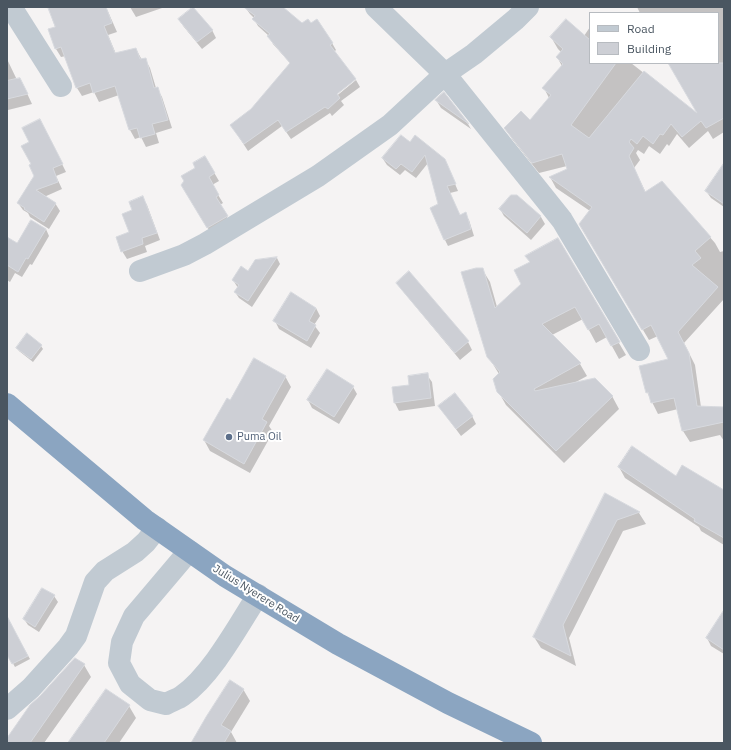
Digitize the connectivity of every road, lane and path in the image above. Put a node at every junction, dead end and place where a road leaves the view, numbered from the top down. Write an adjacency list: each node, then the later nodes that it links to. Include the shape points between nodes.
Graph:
1 (11, 7): 5 (street)
2 (376, 7): 4 (street)
3 (528, 7): 4 (street, via 474,54)
4 (445, 74): 6 (street, via 390,124 318,176 205,244 184,255); 7 (street, via 562,220)
5 (61, 86)
6 (140, 271)
7 (639, 350)
8 (7, 404): 9 (highway, Julius Nyerere Road)
9 (157, 528): 10 (highway, Julius Nyerere Road); 12 (street, via 141,547 105,571 95,582 76,636 35,683)
10 (189, 551): 11 (highway, Julius Nyerere Road); 11 (street, via 134,616 122,642 119,663 130,684 150,700 166,704 182,696 202,678)
11 (258, 596): 13 (highway, Julius Nyerere Road, via 338,644 448,703)
12 (7, 709)
13 (531, 743)

